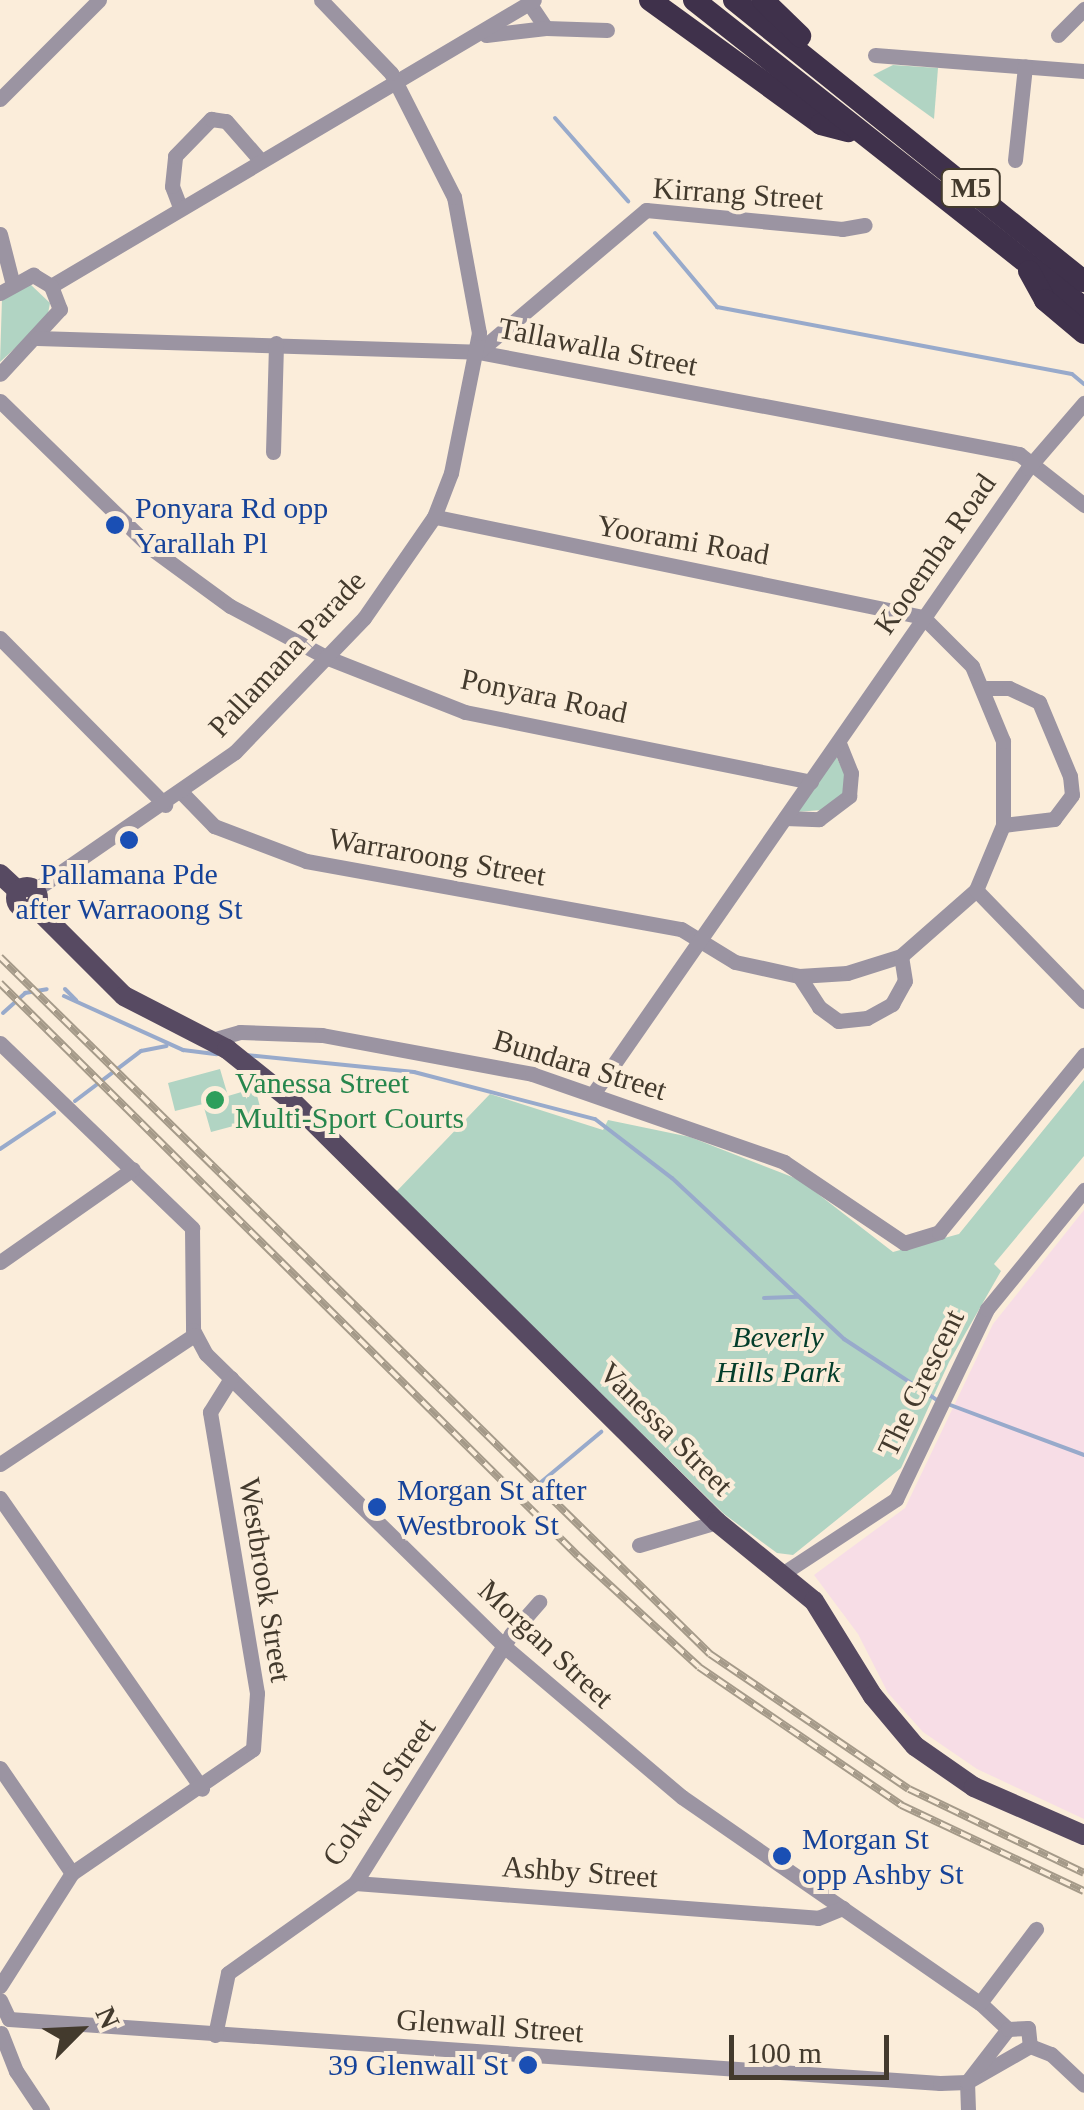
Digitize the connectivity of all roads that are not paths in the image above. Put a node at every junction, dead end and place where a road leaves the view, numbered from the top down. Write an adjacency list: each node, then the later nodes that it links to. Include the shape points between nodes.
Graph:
1 (99, 0): 18 (street)
2 (321, 0): 16 (street, Pallamana Parade)
3 (650, 0): 19 (highway, via 822,124)
4 (694, 0): 19 (highway, M5)
5 (734, 0): 17 (highway, M5)
6 (763, 0): 17 (highway)
7 (532, 2): 9 (street); 12 (street)
8 (1084, 9): 11 (street)
9 (546, 28): 10 (street); 12 (street)
10 (607, 30)
11 (1058, 35)
12 (467, 39): 16 (street)
13 (875, 55): 14 (street)
14 (1026, 67): 15 (street); 21 (street)
15 (1084, 71)
16 (396, 81): 20 (street); 36 (street, Pallamana Parade, via 454,197)
17 (859, 95): 26 (highway, M5)
18 (0, 99)
19 (861, 135): 25 (highway, M5)
20 (260, 160): 22 (street); 22 (street, via 226,121 211,118 175,156 172,186)
21 (1015, 160)
22 (180, 207): 27 (street)
23 (865, 225): 36 (street, Kirrang Street, via 842,229 646,210)
24 (0, 234): 28 (street)
25 (1029, 270): 29 (highway, M5); 31 (highway); 32 (highway, via 1045,300)
26 (1084, 281)
27 (52, 286): 28 (street, via 33,274); 30 (street, via 60,309)
28 (6, 287)
29 (1084, 308)
30 (56, 319): 33 (street); 34 (street)
31 (1084, 322)
32 (1084, 333)
33 (78, 335): 34 (street, Tallawalla Street); 35 (street, Tallawalla Street)
34 (37, 338): 37 (street)
35 (276, 343): 36 (street, Tallawalla Street); 40 (street)
36 (478, 352): 41 (street, Tallawalla Street); 43 (street, Pallamana Parade, via 463,434)
37 (0, 374)
38 (0, 401): 46 (street, Ponyara Road, via 152,549 230,606)
39 (1084, 403): 41 (street, Kooemba Road)
40 (273, 452)
41 (1034, 462): 42 (street, Tallawalla Street); 44 (street, Kooemba Road)
42 (1084, 505)
43 (434, 517): 44 (street, Yoorami Road); 46 (street, Pallamana Parade, via 396,576)
44 (923, 617): 47 (street, via 956,645); 48 (street, Kooemba Road)
45 (0, 638): 51 (street)
46 (328, 658): 49 (street, Ponyara Road, via 465,712); 50 (street, Pallamana Parade)
47 (986, 688): 53 (street, via 1002,741); 53 (street, via 1010,688 1038,702 1070,776 1072,794 1054,819)
48 (839, 742): 49 (street, Kooemba Road); 52 (street, via 851,773 849,796 819,819)
49 (811, 782): 52 (street, Kooemba Road)
50 (183, 794): 51 (street, Pallamana Parade); 57 (street, Warraroong Street, via 214,826 306,861 681,930)
51 (166, 805): 56 (street, Pallamana Parade)
52 (786, 818): 57 (street, Kooemba Road)
53 (1003, 825): 55 (street)
54 (0, 874): 56 (main road, Vanessa Street)
55 (976, 890): 58 (street); 60 (street)
56 (29, 896): 63 (main road, Vanessa Street, via 124,996)
57 (698, 940): 59 (street, Warraroong Street, via 736,962); 65 (street, Kooemba Road)
58 (901, 956): 59 (street, Warraroong Street, via 847,973); 59 (street, via 904,981 892,1004 867,1018 838,1021 818,1007)
59 (799, 976)
60 (1084, 1001)
61 (0, 1026): 62 (street)
62 (0, 1041): 66 (street)
63 (227, 1050): 65 (street, Bundara Street, via 240,1032 322,1035 489,1065); 73 (main road, Vanessa Street, via 307,1116)
64 (1084, 1055): 65 (street, Bundara Street, via 939,1232 904,1242 784,1162)
65 (593, 1094)
66 (133, 1169): 68 (street); 69 (street, via 196,1237)
67 (1084, 1190): 75 (street, The Crescent, via 988,1309 896,1499)
68 (0, 1262)
69 (194, 1335): 70 (street, Morgan Street); 71 (street)
70 (231, 1378): 77 (street, Morgan Street); 79 (street, Westbrook Street, via 210,1412 257,1694 253,1749)
71 (0, 1464)
72 (0, 1498): 79 (street)
73 (717, 1522): 74 (street); 75 (main road, Vanessa Street)
74 (640, 1545)
75 (785, 1572): 80 (main road, Vanessa Street, via 833,1626 873,1696 915,1746 974,1787)
76 (539, 1602): 77 (street, Colwell Street)
77 (505, 1647): 82 (street, Colwell Street); 83 (street, Morgan Street, via 682,1797)
78 (0, 1768): 81 (street)
79 (202, 1788): 81 (street, Westbrook Street)
80 (1084, 1835)
81 (72, 1873): 88 (street, Westbrook Street)
82 (355, 1884): 85 (street, Ashby Street); 90 (street, Colwell Street, via 228,1973)
83 (818, 1892): 84 (street, Morgan Street); 85 (street)
84 (843, 1908): 85 (street, Ashby Street, via 826,1917); 87 (street, Morgan Street)
85 (801, 1916)
86 (1036, 1929): 87 (street)
87 (980, 2003): 89 (street, Morgan Street)
88 (2, 2006): 90 (street, Glenwall Street); 93 (street)
89 (1006, 2032): 91 (street, via 1008,2048); 91 (street, via 1028,2028); 94 (street)
90 (215, 2035): 94 (street, Glenwall Street)
91 (1025, 2049): 94 (street); 95 (street, via 1051,2054)
92 (0, 2060): 93 (street)
93 (16, 2071): 96 (street)
94 (967, 2082): 97 (street)
95 (1084, 2085)
96 (42, 2110)
97 (968, 2110)

